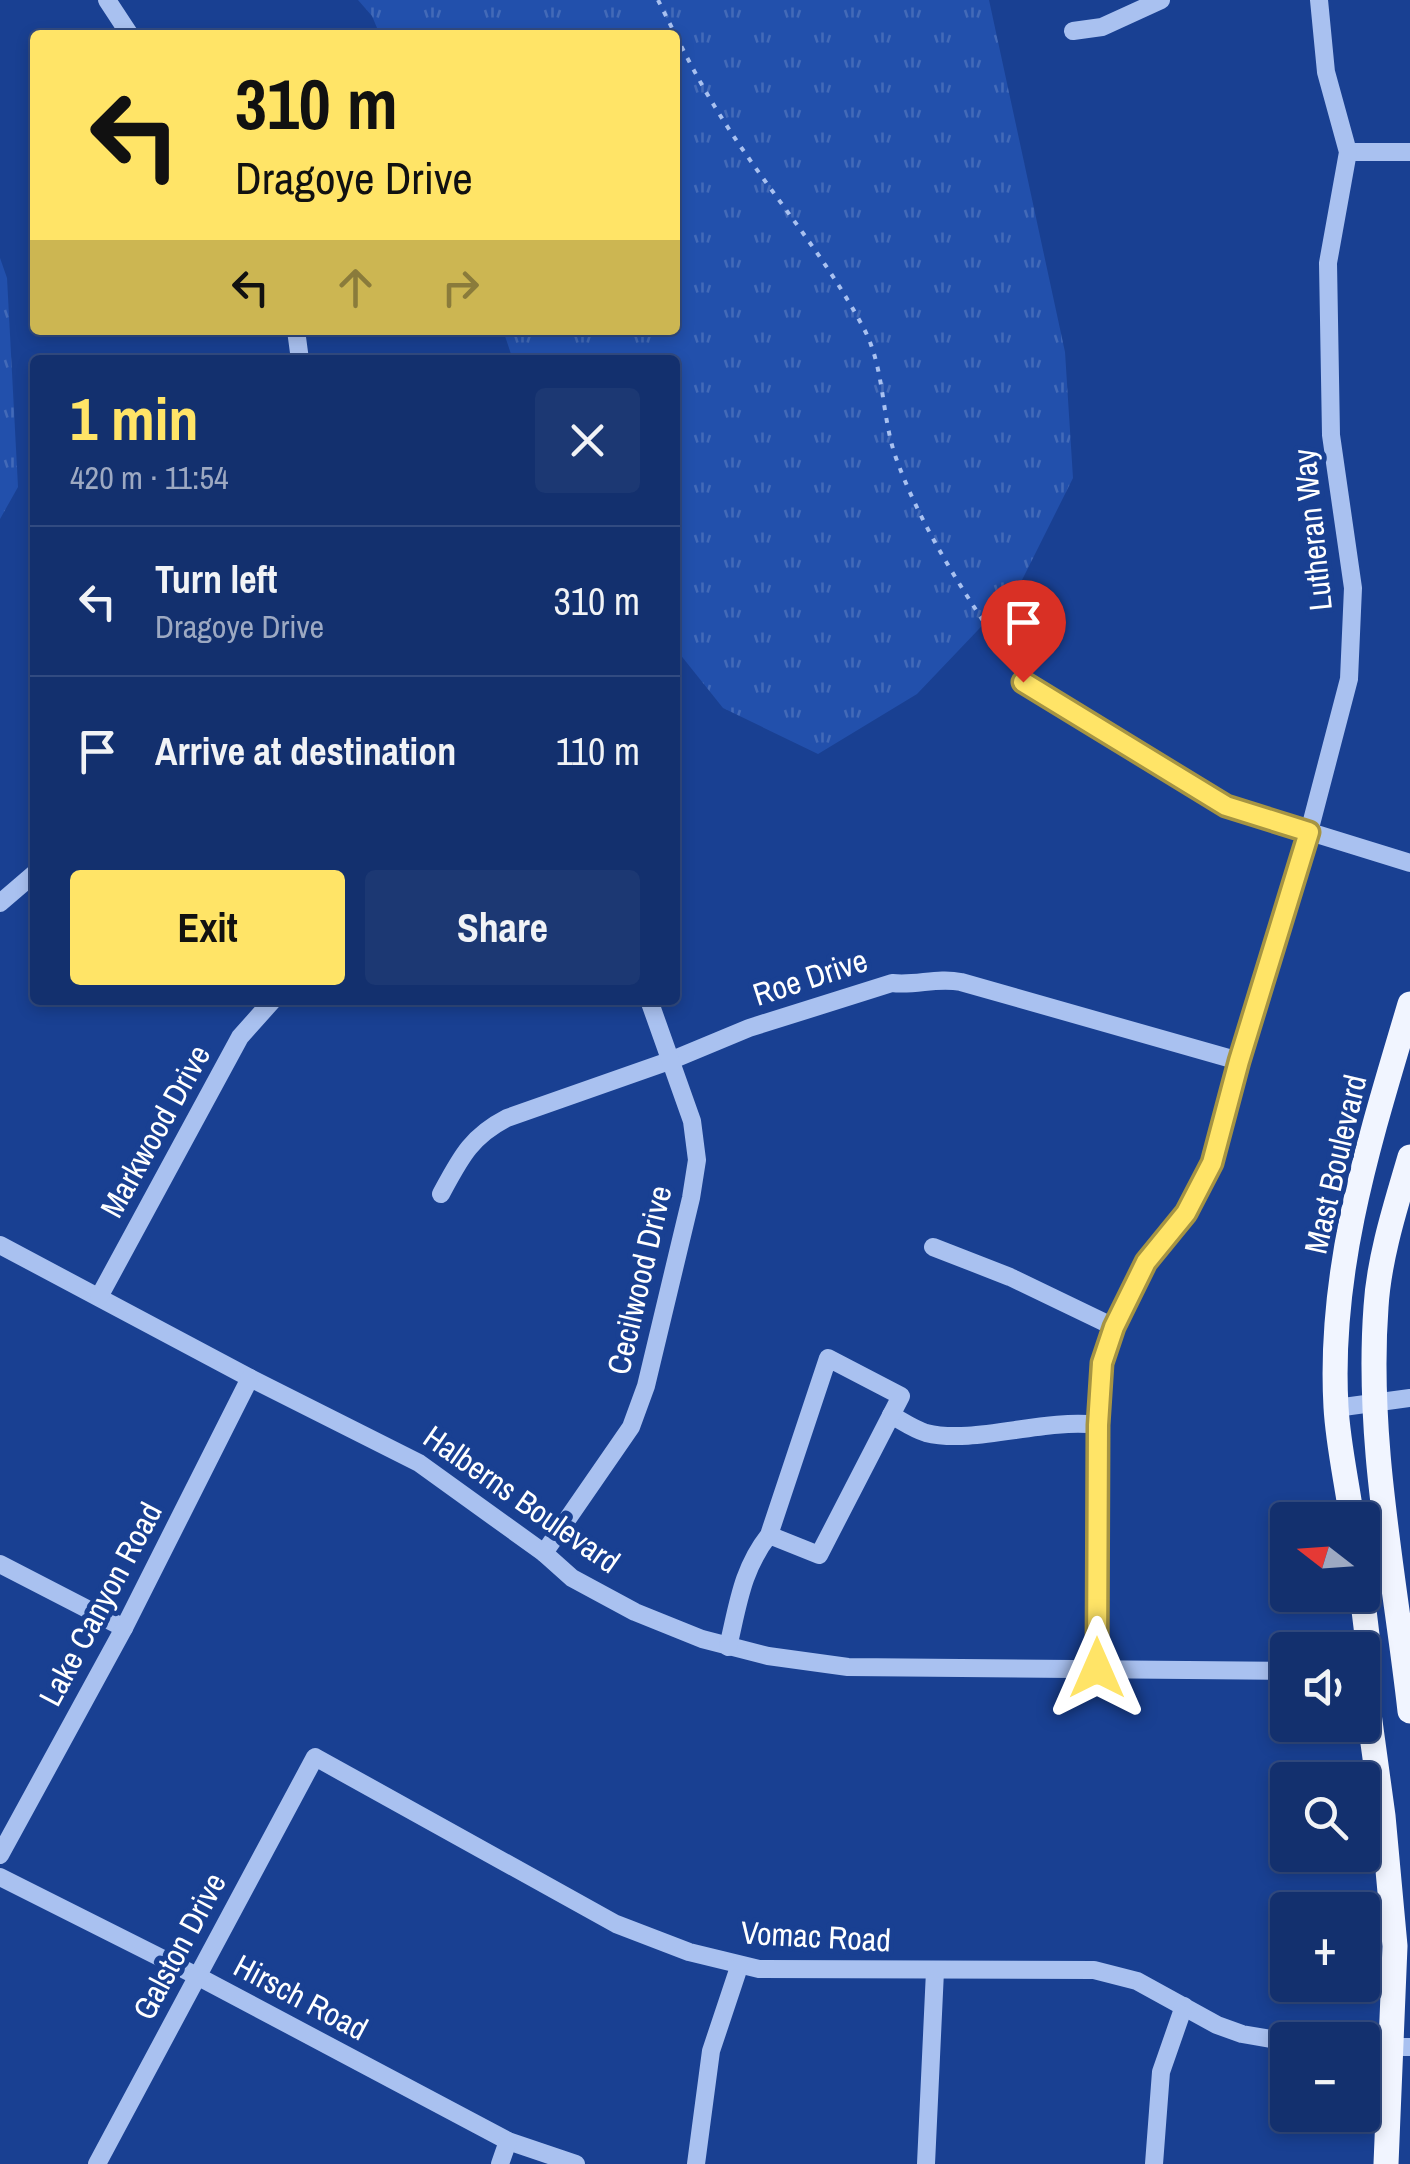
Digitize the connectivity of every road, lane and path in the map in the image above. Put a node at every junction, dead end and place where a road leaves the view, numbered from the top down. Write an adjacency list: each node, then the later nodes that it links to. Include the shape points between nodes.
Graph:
1 (107, 0): 5 (street)
2 (658, 0): 6 (path)
3 (1161, 0): 7 (street, via 1102,27)
4 (1320, 0): 9 (street, Lutheran Way, via 1326,72)
5 (127, 30)
6 (674, 30)
7 (1073, 31)
8 (680, 41): 11 (path, via 716,109 866,330 894,454 916,507)
9 (1348, 152): 10 (street); 12 (street, Lutheran Way, via 1328,264 1331,435 1354,588 1353,641 1346,698)
10 (1410, 152)
11 (1023, 682): 12 (street, via 1226,806)
12 (1309, 832): 13 (street); 20 (street, Lutheran Way)
13 (1410, 863)
14 (30, 877): 15 (street)
15 (0, 903)
16 (1410, 1004): 30 (main road, Mast Boulevard, via 1348,1227)
17 (269, 1005): 25 (street, Markwood Drive, via 240,1037)
18 (651, 1005): 19 (street, Cecilwood Drive)
19 (672, 1060): 20 (street, Roe Drive, via 892,983 942,978); 22 (street, Roe Drive, via 482,1131); 35 (street, Cecilwood Drive, via 696,1160 646,1386 631,1428)
20 (1239, 1061): 26 (street, Lutheran Way, via 1212,1163 1186,1213 1146,1262)
21 (1410, 1158): 29 (main road, via 1376,1303)
22 (441, 1194)
23 (0, 1244): 25 (street, Halberns Boulevard)
24 (933, 1247): 26 (street)
25 (99, 1297): 27 (street, Halberns Boulevard)
26 (1114, 1327): 32 (street, Lutheran Way, via 1102,1363)
27 (250, 1378): 35 (street, Halberns Boulevard, via 419,1463); 37 (street, Lake Canyon Road)
28 (1410, 1398): 29 (street)
29 (1374, 1403): 30 (street); 39 (main road)
30 (1336, 1408): 33 (main road, Mast Boulevard)
31 (891, 1415): 32 (street, via 946,1436); 34 (street, via 819,1555); 34 (street, via 901,1396 828,1358)
32 (1098, 1425): 41 (street, Lutheran Way)
33 (1349, 1502)
34 (769, 1534): 38 (street, via 742,1581)
35 (544, 1553): 38 (street, Halberns Boulevard, via 572,1578 635,1612)
36 (0, 1564): 37 (street)
37 (124, 1628): 46 (street, Lake Canyon Road)
38 (728, 1647): 41 (street, Halberns Boulevard, via 848,1666)
39 (1407, 1664): 40 (main road); 43 (main road)
40 (1380, 1667)
41 (1097, 1668): 42 (street, Halberns Boulevard)
42 (1270, 1671)
43 (1410, 1711)
44 (1372, 1742): 53 (main road)
45 (316, 1758): 48 (street, Vomac Road, via 616,1924); 50 (street, Galston Drive)
46 (0, 1855)
47 (0, 1878): 50 (street, Hirsch Road)
48 (739, 1966): 49 (street, Vomac Road); 58 (street, via 712,2051)
49 (934, 1971): 51 (street, Vomac Road, via 1094,1970 1136,1981); 59 (street)
50 (197, 1976): 54 (street, Hirsch Road); 55 (street, Galston Drive)
51 (1184, 2006): 52 (street, Vomac Road, via 1242,2034); 60 (street, via 1161,2072)
52 (1270, 2039)
53 (1401, 2047): 61 (main road)
54 (508, 2141): 56 (street); 57 (street, Hirsch Road)
55 (97, 2164)
56 (500, 2164)
57 (576, 2164)
58 (696, 2164)
59 (926, 2164)
60 (1154, 2164)
61 (1386, 2164)

